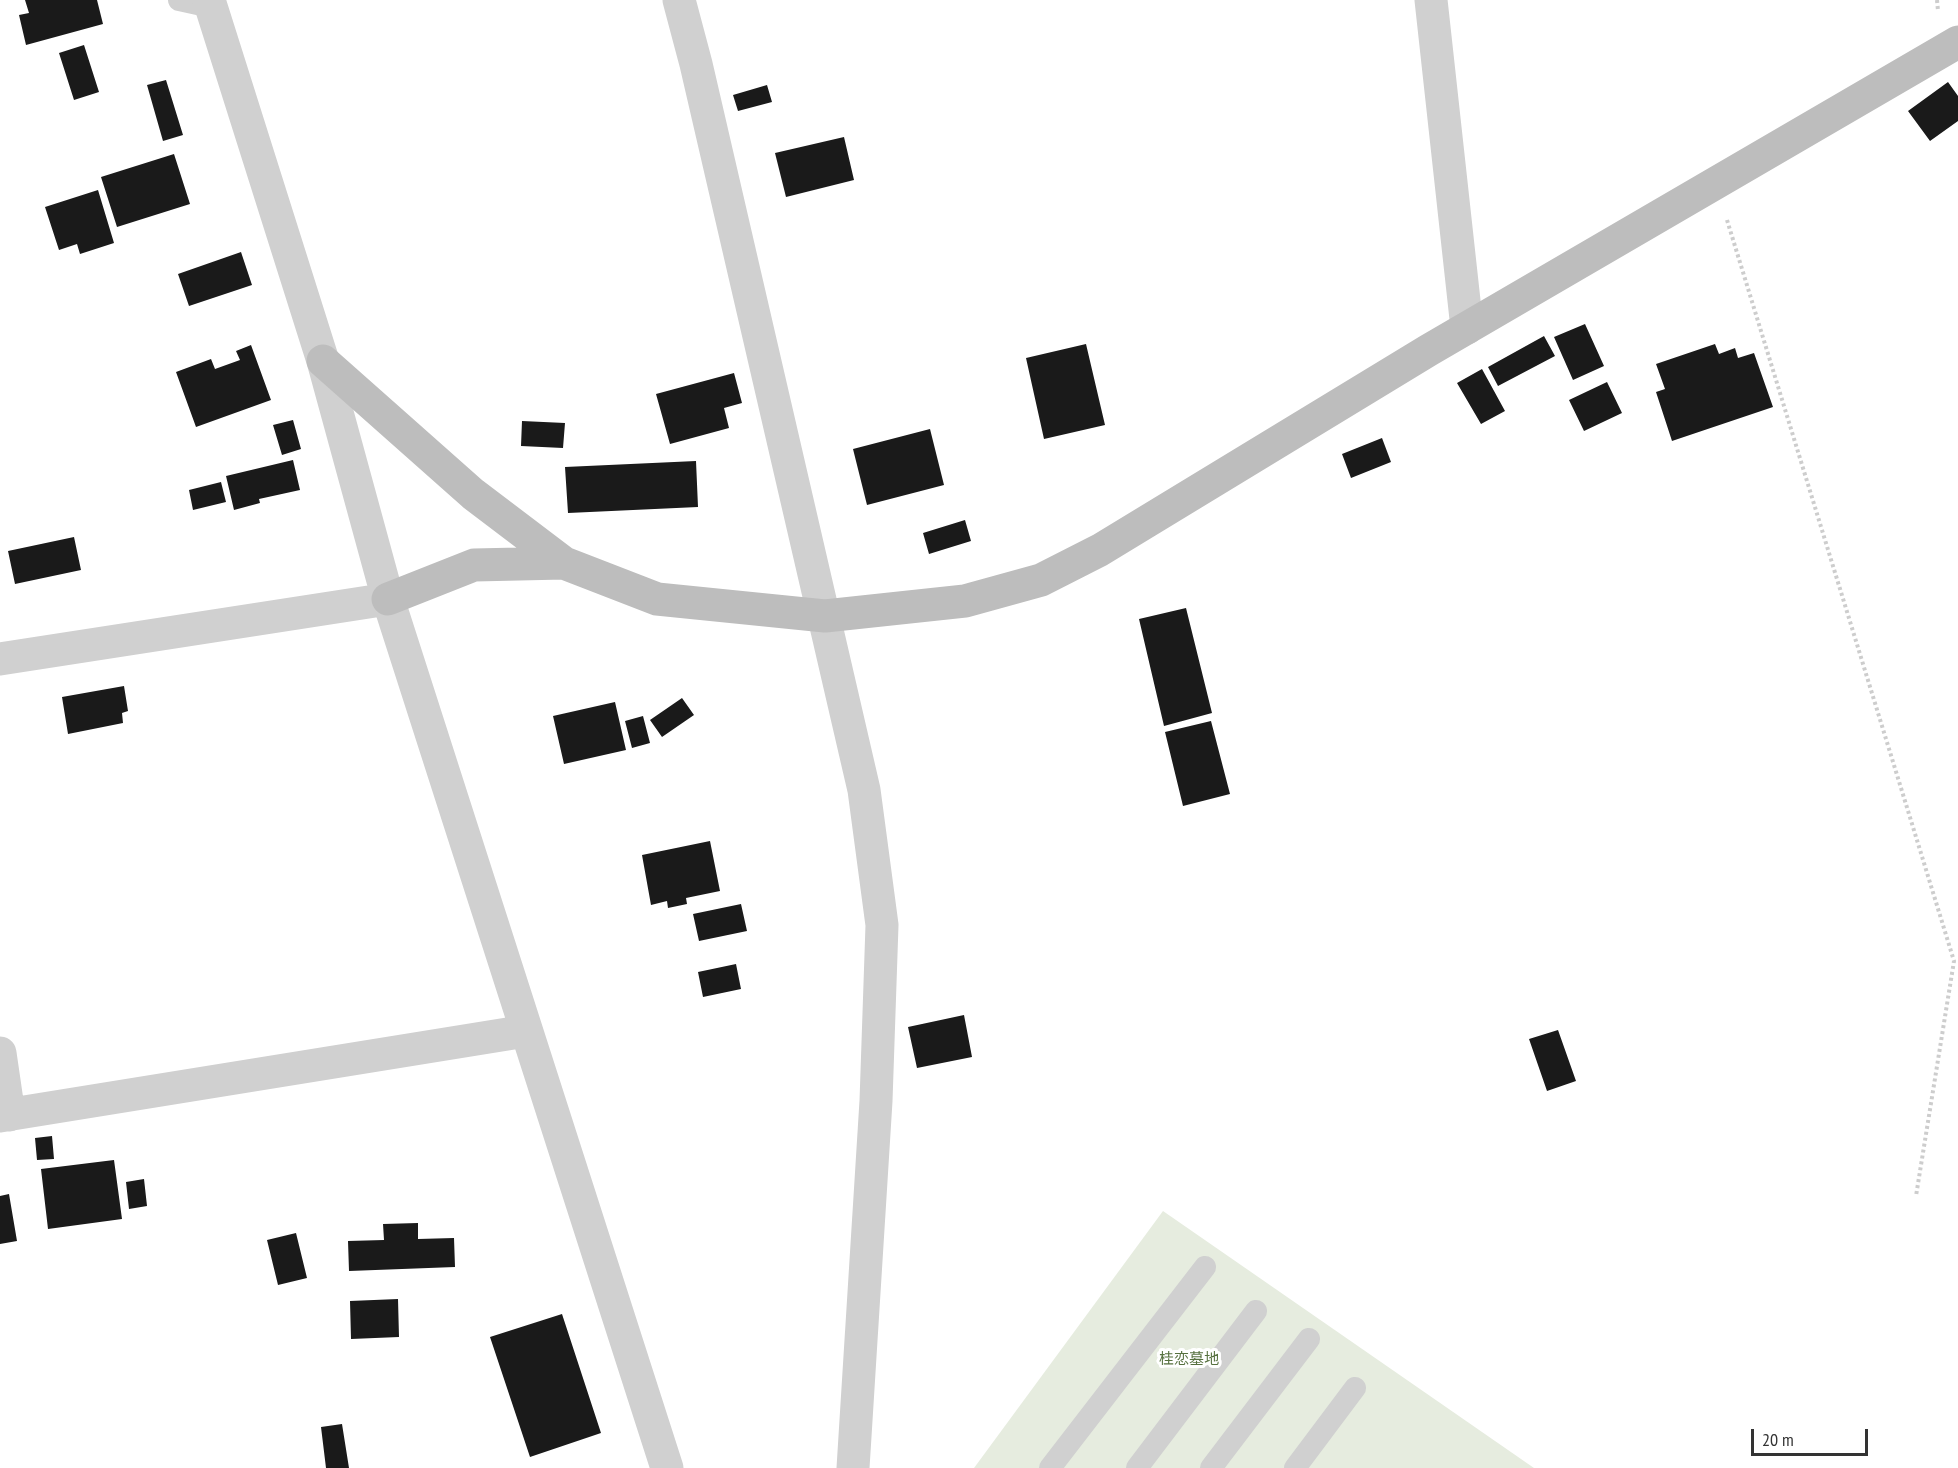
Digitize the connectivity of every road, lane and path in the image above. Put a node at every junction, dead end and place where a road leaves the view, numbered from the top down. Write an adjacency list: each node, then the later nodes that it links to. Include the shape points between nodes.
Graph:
1 (179, 0): 4 (lane)
2 (679, 0): 11 (street)
3 (1431, 0): 7 (street)
4 (210, 3): 8 (street)
5 (1958, 42): 6 (street)
6 (1716, 183): 7 (street); 16 (path, via 1954,961)
7 (1467, 328): 11 (street, via 1100,550 1041,580 965,601)
8 (324, 361): 9 (street, via 473,494); 10 (street)
9 (564, 563): 10 (street, via 474,565); 11 (street, via 657,599)
10 (388, 599): 12 (street); 13 (street)
11 (825, 616): 22 (street, via 864,790 882,925 876,1101)
12 (0, 659)
13 (526, 1031): 15 (street); 21 (street)
14 (0, 1053): 15 (street)
15 (5, 1116)
16 (1916, 1196)
17 (1205, 1267): 23 (lane)
18 (1256, 1311): 24 (lane)
19 (1309, 1339): 25 (lane)
20 (1355, 1388): 26 (lane)
21 (667, 1468)
22 (853, 1468)
23 (1050, 1468)
24 (1137, 1468)
25 (1211, 1468)
26 (1295, 1468)

